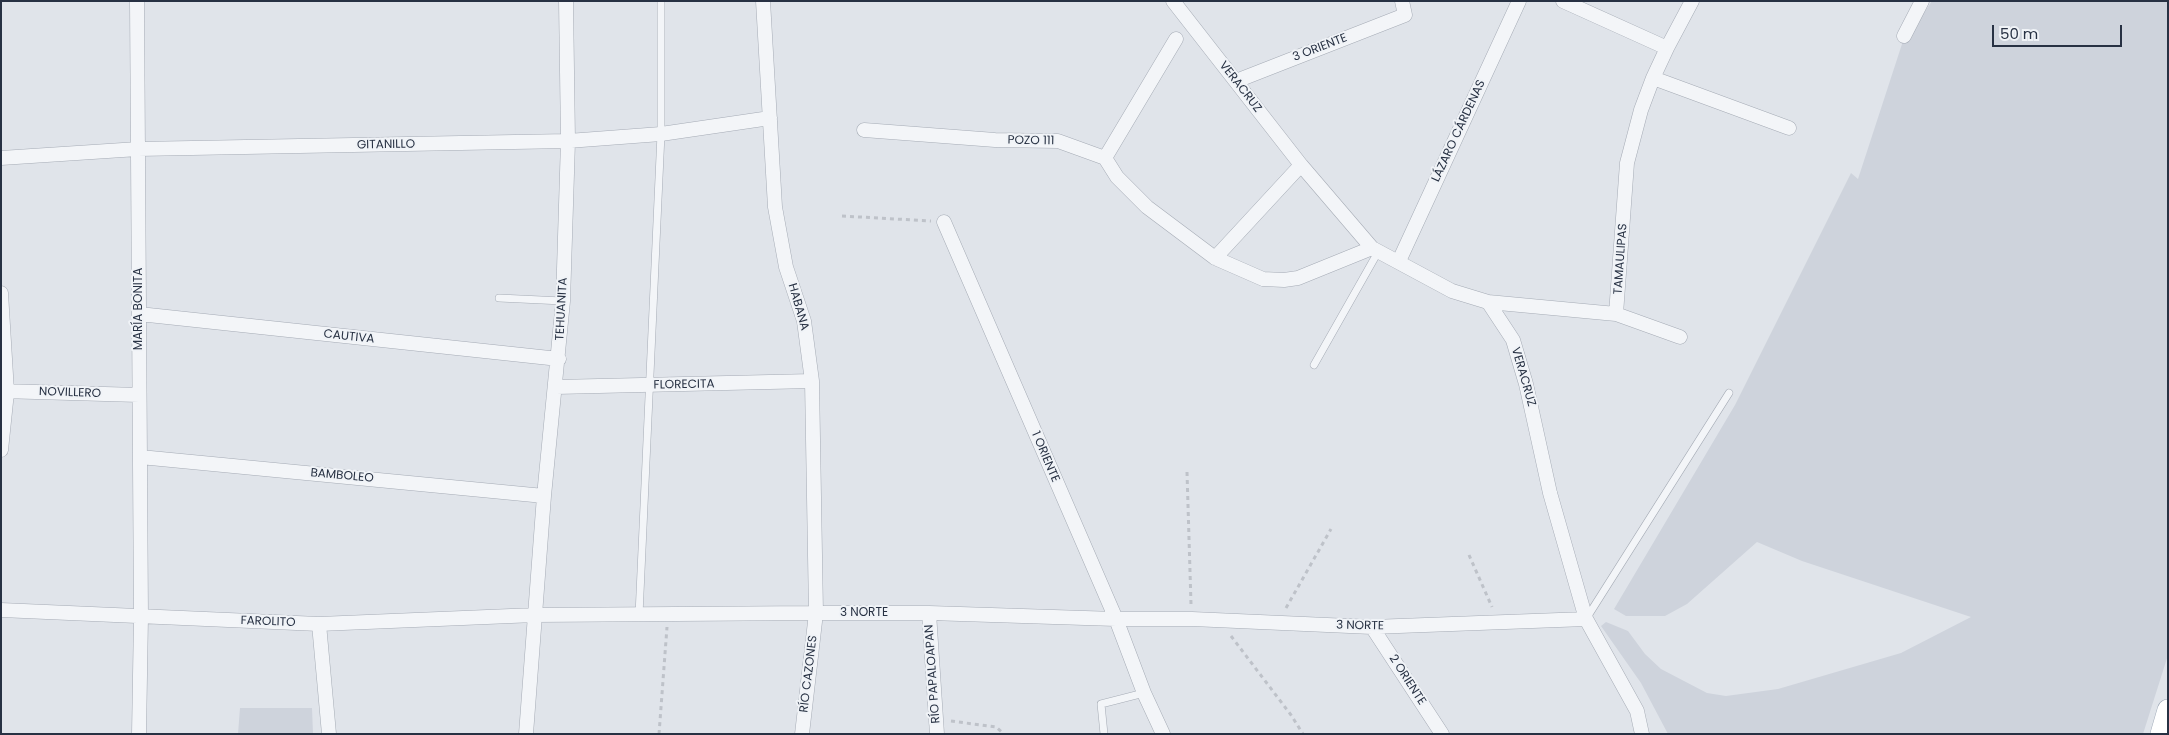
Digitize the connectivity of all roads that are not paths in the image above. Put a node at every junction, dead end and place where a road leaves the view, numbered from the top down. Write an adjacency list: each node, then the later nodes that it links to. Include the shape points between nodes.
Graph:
1 (137, 1): 21 (street, MARÍA BONITA)
2 (566, 1): 20 (street, TEHUANITA)
3 (661, 1): 19 (lane)
4 (763, 1): 16 (street, HABANA)
5 (1173, 1): 15 (street, VERACRUZ)
6 (1519, 1): 28 (street, LÁZARO CÁRDENAS)
7 (1563, 1): 13 (street)
8 (1692, 1): 13 (street, TAMAULIPAS)
9 (1922, 1): 11 (street)
10 (1404, 8): 15 (street, 3 ORIENTE)
11 (1904, 36)
12 (1176, 39): 23 (street)
13 (1667, 48): 14 (street, TAMAULIPAS)
14 (1653, 78): 17 (street); 34 (street, TAMAULIPAS, via 1627,163)
15 (1236, 81): 24 (street, VERACRUZ)
16 (770, 118): 19 (street, GITANILLO); 38 (street, HABANA, via 774,207 786,267 804,320)
17 (1789, 128)
18 (864, 130): 23 (street, POZO 111, via 995,140 1058,141)
19 (661, 134): 20 (street, GITANILLO); 39 (lane)
20 (568, 141): 21 (street, GITANILLO); 31 (street, TEHUANITA)
21 (138, 149): 22 (street, GITANILLO); 33 (street, MARÍA BONITA)
22 (1, 158)
23 (1105, 158): 27 (street, via 1117,177 1146,207)
24 (1301, 165): 26 (street, VERACRUZ); 27 (street)
25 (944, 222): 53 (street, 1 ORIENTE)
26 (1375, 250): 27 (street, via 1284,280 1263,279); 28 (street, VERACRUZ); 37 (lane)
27 (1215, 258)
28 (1399, 261): 32 (street, VERACRUZ, via 1452,291)
29 (1, 293): 41 (street)
30 (499, 298): 31 (lane)
31 (563, 301): 36 (street, TEHUANITA)
32 (1488, 302): 34 (street); 54 (street, VERACRUZ, via 1512,340 1526,384 1550,493)
33 (139, 314): 36 (street, CAUTIVA); 43 (street, MARÍA BONITA)
34 (1616, 314): 35 (street)
35 (1680, 338)
36 (559, 359): 40 (street, TEHUANITA)
37 (1314, 365)
38 (812, 381): 39 (street, FLORECITA); 48 (street, HABANA)
39 (650, 385): 40 (street, FLORECITA); 51 (lane)
40 (556, 386): 46 (street, TEHUANITA)
41 (4, 392): 43 (street, NOVILLERO); 44 (street)
42 (1729, 393): 54 (lane)
43 (140, 395): 45 (street, MARÍA BONITA)
44 (1, 450)
45 (140, 457): 46 (street, BAMBOLEO); 52 (street, MARÍA BONITA)
46 (544, 496): 50 (street, TEHUANITA)
47 (1, 610): 52 (street, FAROLITO)
48 (816, 614): 49 (street, 3 NORTE); 51 (street, 3 NORTE); 62 (street, RÍO CAZONES)
49 (929, 614): 53 (street, 3 NORTE); 63 (street, RÍO PAPALOAPAN)
50 (535, 615): 51 (street, 3 NORTE); 55 (street, FAROLITO); 61 (street, TEHUANITA)
51 (639, 615)
52 (141, 617): 55 (street, FAROLITO); 59 (street, MARÍA BONITA)
53 (1116, 619): 56 (street, 3 NORTE); 57 (street, 1 ORIENTE)
54 (1586, 619): 56 (street, 3 NORTE); 67 (street, VERACRUZ, via 1637,711)
55 (319, 624): 60 (street)
56 (1372, 627): 66 (street, 2 ORIENTE)
57 (1144, 693): 64 (lane, via 1101,704); 65 (street, 1 ORIENTE)
58 (2168, 710): 68 (main road)
59 (139, 734)
60 (329, 734)
61 (526, 734)
62 (802, 734)
63 (937, 734)
64 (1104, 734)
65 (1163, 734)
66 (1442, 734)
67 (1642, 734)
68 (2161, 734)

